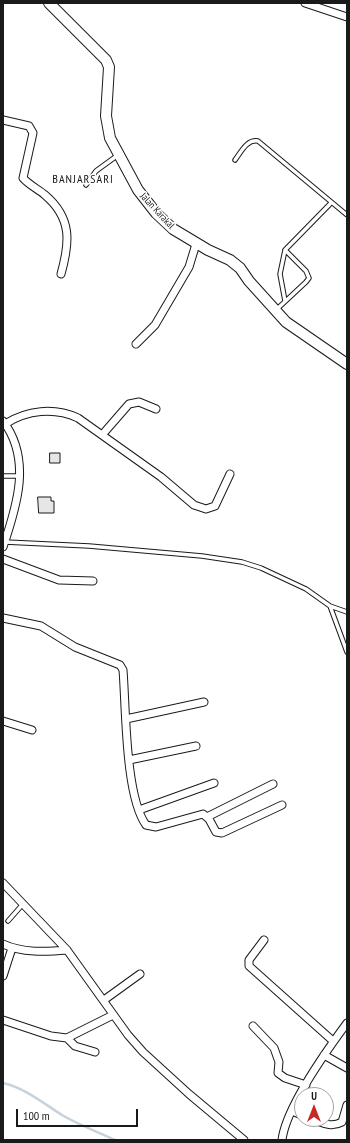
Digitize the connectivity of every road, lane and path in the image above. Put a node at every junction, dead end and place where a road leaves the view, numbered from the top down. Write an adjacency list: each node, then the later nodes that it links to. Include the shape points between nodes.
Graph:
1 (49, 3): 5 (main road, Jalan Karakal, via 106,60 109,76 107,126)
2 (305, 3): 3 (street)
3 (347, 17)
4 (3, 120): 12 (street, via 32,129 23,178 46,196 63,214 67,227 68,252)
5 (118, 155): 7 (lane, via 96,171); 10 (main road, Jalan Karakal, via 138,190 156,213 173,229)
6 (235, 160): 8 (lane, via 247,143 251,140 258,141)
7 (86, 185)
8 (331, 203): 9 (lane); 11 (lane)
9 (347, 215)
10 (196, 244): 14 (main road, Jalan Karakal, via 230,260 240,268); 15 (street, via 189,267 155,325)
11 (285, 250): 13 (lane, via 280,274); 13 (lane, via 306,271 309,278)
12 (61, 274)
13 (285, 301): 14 (lane)
14 (275, 310): 16 (main road, Jalan Karakal, via 286,322)
15 (136, 344)
16 (347, 364)
17 (156, 409): 19 (street, via 139,402 129,404)
18 (4, 422): 19 (street, via 27,414 60,411 78,418); 22 (street, via 19,456)
19 (102, 436): 20 (street, via 161,477 194,505 206,509 215,506)
20 (230, 474)
21 (3, 476): 22 (lane)
22 (21, 476): 23 (street)
23 (4, 544): 26 (lane, via 89,546 242,562 306,589)
24 (3, 559): 25 (street, via 59,580)
25 (93, 581)
26 (330, 606): 27 (lane); 29 (lane)
27 (347, 612)
28 (3, 618): 31 (street, via 41,626 75,647 120,665 123,670)
29 (347, 652)
30 (204, 702): 31 (street)
31 (126, 719): 35 (street)
32 (3, 721): 33 (street)
33 (32, 730)
34 (196, 746): 35 (street)
35 (129, 760): 39 (street)
36 (214, 783): 39 (street)
37 (273, 784): 40 (street)
38 (282, 805): 40 (street, via 222,833 214,829)
39 (139, 810): 40 (street, via 146,824 156,827 203,814)
40 (207, 817)
41 (3, 883): 42 (street)
42 (24, 903): 43 (lane); 47 (street)
43 (8, 921)
44 (264, 940): 56 (street, via 249,960 249,966)
45 (3, 944): 46 (street)
46 (12, 948): 47 (street, via 28,951); 49 (street)
47 (66, 950): 50 (street)
48 (140, 974): 50 (street)
49 (3, 976)
50 (104, 1000): 51 (street)
51 (113, 1015): 55 (street); 64 (street, via 143,1052)
52 (3, 1020): 55 (street, via 51,1036)
53 (347, 1023): 56 (street)
54 (253, 1026): 60 (street, via 274,1048 279,1062 278,1073)
55 (67, 1038): 57 (street, via 75,1046)
56 (334, 1041): 58 (street)
57 (95, 1052)
58 (324, 1055): 59 (street); 60 (street)
59 (347, 1068)
60 (306, 1085): 62 (street)
61 (347, 1105): 63 (street, via 342,1122)
62 (292, 1111): 65 (street, via 286,1122)
63 (334, 1125)
64 (244, 1140)
65 (282, 1140)

